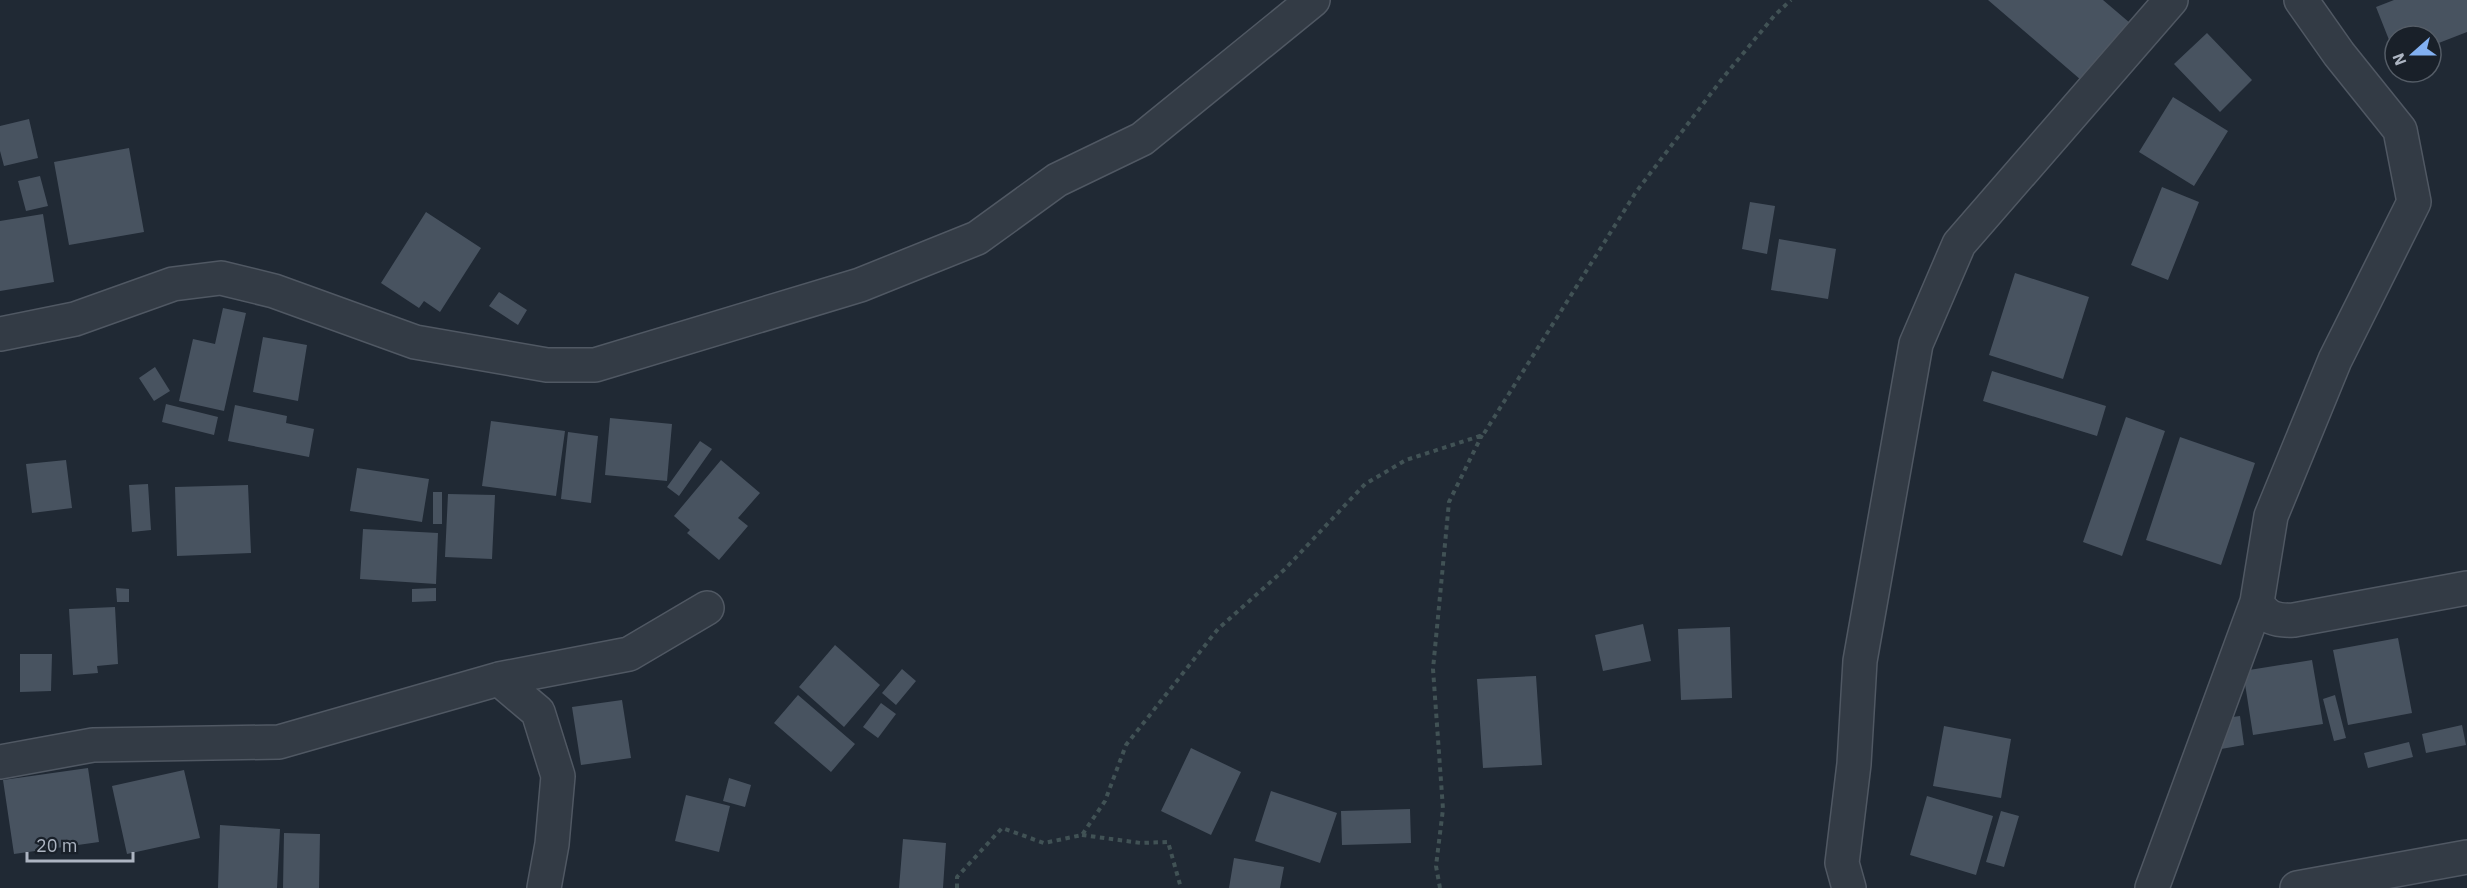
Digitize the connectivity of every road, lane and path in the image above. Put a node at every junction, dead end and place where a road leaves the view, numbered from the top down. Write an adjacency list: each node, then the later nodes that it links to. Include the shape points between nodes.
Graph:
1 (1313, 0): 5 (street, via 1142,140 1057,180 977,237 860,285 595,365 547,365 415,342 274,291 221,278 173,284 75,319)
2 (1791, 0): 6 (path, via 1722,79 1636,192)
3 (2171, 0): 18 (street, via 1959,244 1916,344 1860,661 1854,764 1842,862)
4 (2301, 0): 8 (street, via 2400,130 2414,202 2335,360 2271,516)
5 (0, 334)
6 (1483, 435): 12 (path, via 1406,460 1365,484 1285,569 1218,629 1126,746 1105,801); 17 (path, via 1449,502 1434,657 1443,809 1436,866)
7 (2467, 588): 8 (street, via 2294,620 2277,621 2262,612)
8 (2257, 602): 19 (street)
9 (707, 608): 10 (street, via 629,654)
10 (499, 680): 11 (street, via 279,742 93,745); 14 (street, via 538,712 558,776)
11 (0, 762)
12 (1082, 835): 15 (path, via 1044,843 1002,828 957,877); 16 (path, via 1141,843 1168,842)
13 (2467, 857): 20 (street)
14 (544, 888)
15 (957, 888)
16 (1181, 888)
17 (1440, 888)
18 (1849, 888)
19 (2152, 888)
20 (2297, 888)

